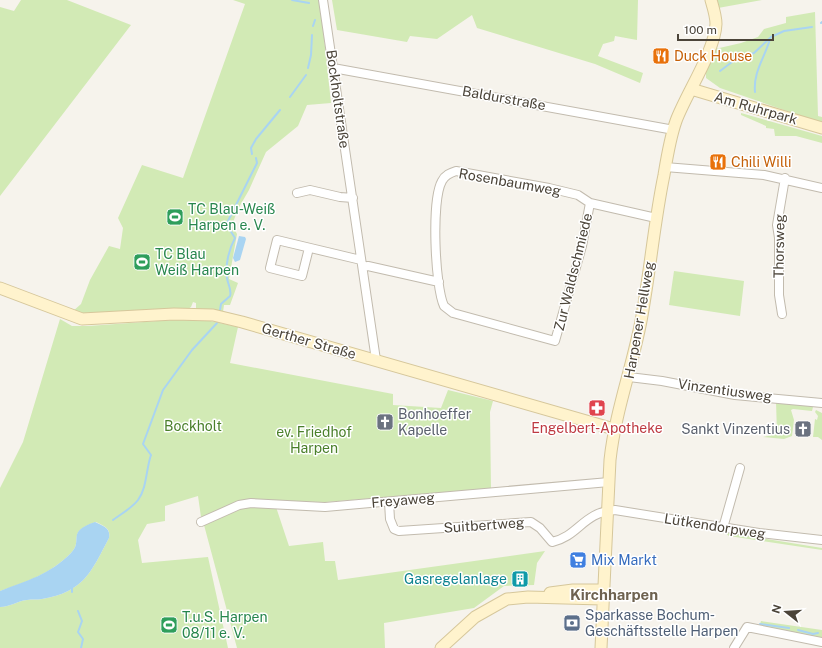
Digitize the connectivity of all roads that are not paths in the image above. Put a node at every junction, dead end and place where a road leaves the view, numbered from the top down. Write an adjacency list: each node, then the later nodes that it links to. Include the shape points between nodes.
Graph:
1 (323, 0): 3 (street, Bockholtstraße)
2 (711, 0): 4 (street, Harpener Hellweg, via 716,22 714,37)
3 (334, 68): 6 (street, Baldurstraße); 11 (street, Bockholtstraße)
4 (691, 88): 5 (street, Am Ruhrpark); 6 (street, Harpener Hellweg)
5 (822, 128)
6 (674, 130): 7 (street, Harpener Hellweg)
7 (665, 167): 8 (street); 13 (street, Harpener Hellweg)
8 (785, 178): 9 (street); 18 (street, Thorsweg, via 777,225)
9 (822, 188)
10 (297, 193): 11 (street, via 310,190 340,198)
11 (353, 198): 15 (street, Bockholtstraße)
12 (590, 203): 13 (street, Rosenbaumweg); 16 (street, Rosenbaumweg, via 578,195 527,183 456,171 450,173 442,181 436,201); 19 (street, Zur Waldschmiede, via 582,246)
13 (656, 218): 21 (street, Harpener Hellweg, via 641,321)
14 (309, 248): 14 (street, via 277,240 270,268 302,276); 15 (street)
15 (362, 264): 16 (street); 20 (street, Bockholtstraße)
16 (439, 282): 19 (street, Rosenbaumweg, via 444,306 453,313)
17 (0, 288): 20 (street, Gerther Straße, via 77,318 162,313 217,316)
18 (782, 314)
19 (556, 341)
20 (376, 360): 23 (street, Gerther Straße)
21 (629, 377): 22 (street, Vinzentiusweg, via 736,394); 23 (street, Harpener Hellweg)
22 (822, 403)
23 (614, 429): 25 (street, Harpener Hellweg)
24 (740, 468): 29 (street)
25 (609, 482): 26 (street, Freyaweg); 27 (street, Harpener Hellweg)
26 (388, 502): 27 (street, Suitbertweg, via 390,520 394,529 399,531 531,522 552,542 563,540 596,513); 28 (street, Freyaweg, via 325,507 239,505)
27 (609, 510): 29 (street, Lütkendorpweg); 31 (street, Harpener Hellweg)
28 (201, 522)
29 (723, 528): 30 (street, Lütkendorpweg, via 797,539)
30 (822, 540)
31 (602, 595): 33 (street, via 561,591 507,600 475,617); 34 (street, Harpener Hellweg)
32 (822, 642): 35 (street, via 748,627)
33 (441, 648)
34 (601, 648)
35 (734, 648)

